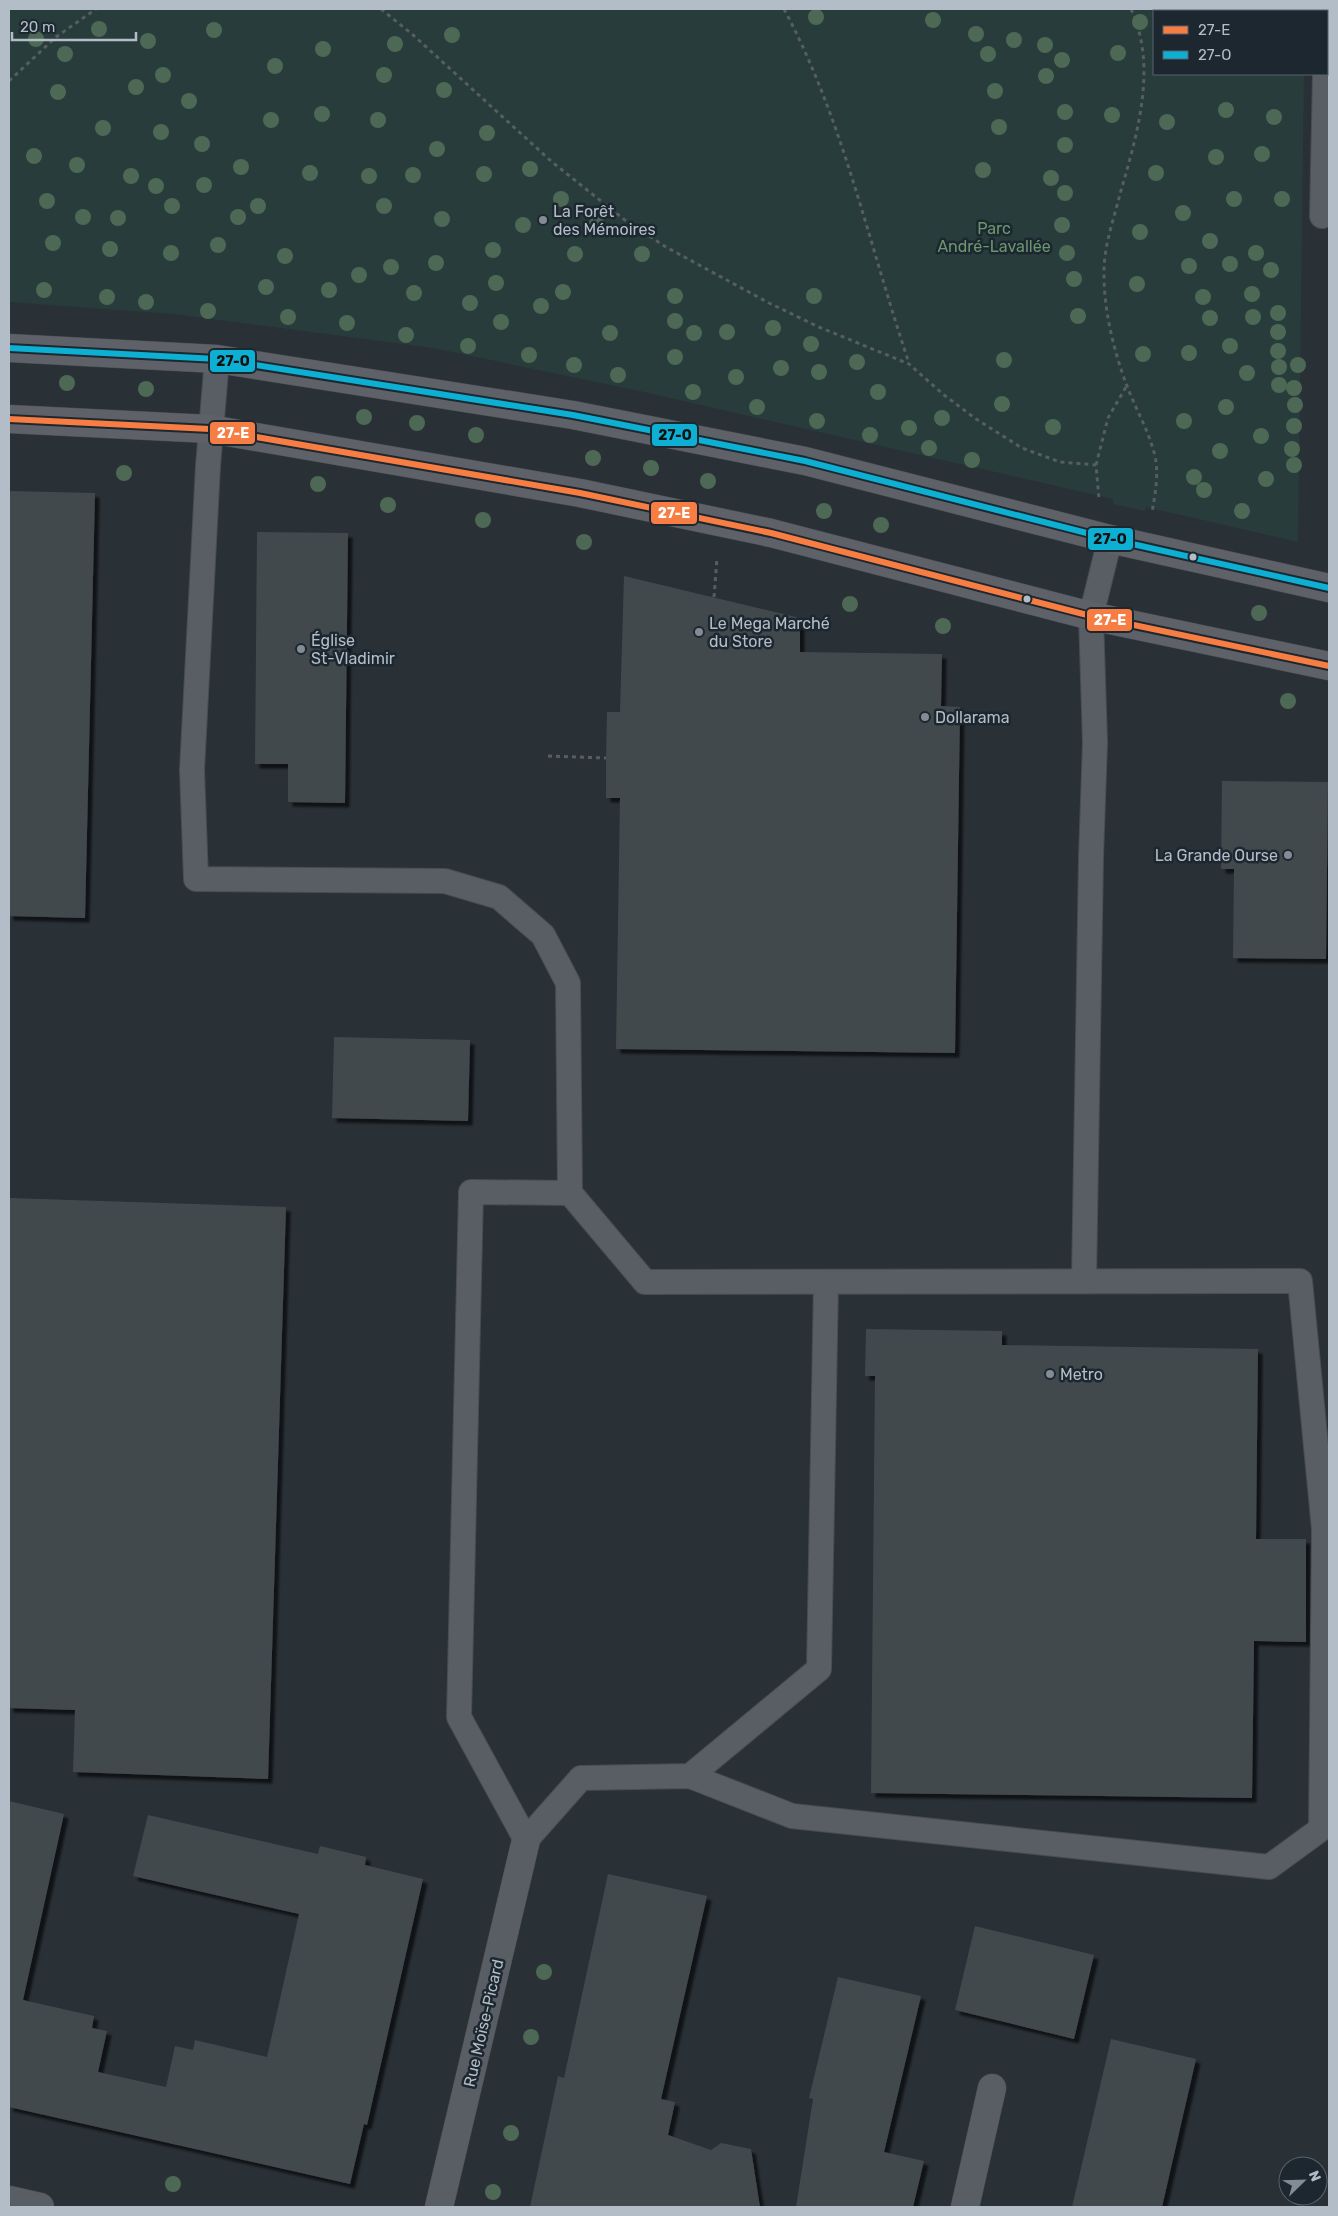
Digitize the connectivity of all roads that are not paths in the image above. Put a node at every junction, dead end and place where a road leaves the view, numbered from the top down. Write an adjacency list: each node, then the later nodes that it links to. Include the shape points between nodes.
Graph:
1 (1325, 75): 2 (lane)
2 (1322, 216)
3 (9, 348): 4 (main road)
4 (216, 359): 6 (lane); 7 (main road, via 573,415 796,459)
5 (9, 419): 6 (main road)
6 (210, 429): 9 (main road, via 580,493 752,529); 11 (lane, via 192,770 196,879 445,881 499,898 542,935 568,983)
7 (1110, 539): 8 (main road); 9 (lane)
8 (1329, 588)
9 (1091, 616): 10 (main road); 13 (lane, via 1095,743)
10 (1329, 666)
11 (570, 1193): 12 (lane, via 645,1282); 15 (lane, via 472,1192 458,1717)
12 (826, 1282): 13 (lane); 14 (lane, via 819,1669)
13 (1084, 1282): 14 (lane, via 1300,1281 1324,1529 1321,1828 1270,1866 792,1816)
14 (690, 1776): 15 (lane, via 581,1778)
15 (526, 1840): 19 (street, Rue Moïse-Picard)
16 (992, 2088): 20 (street)
17 (9, 2200): 18 (street)
18 (40, 2207)
19 (439, 2207)
20 (965, 2207)

